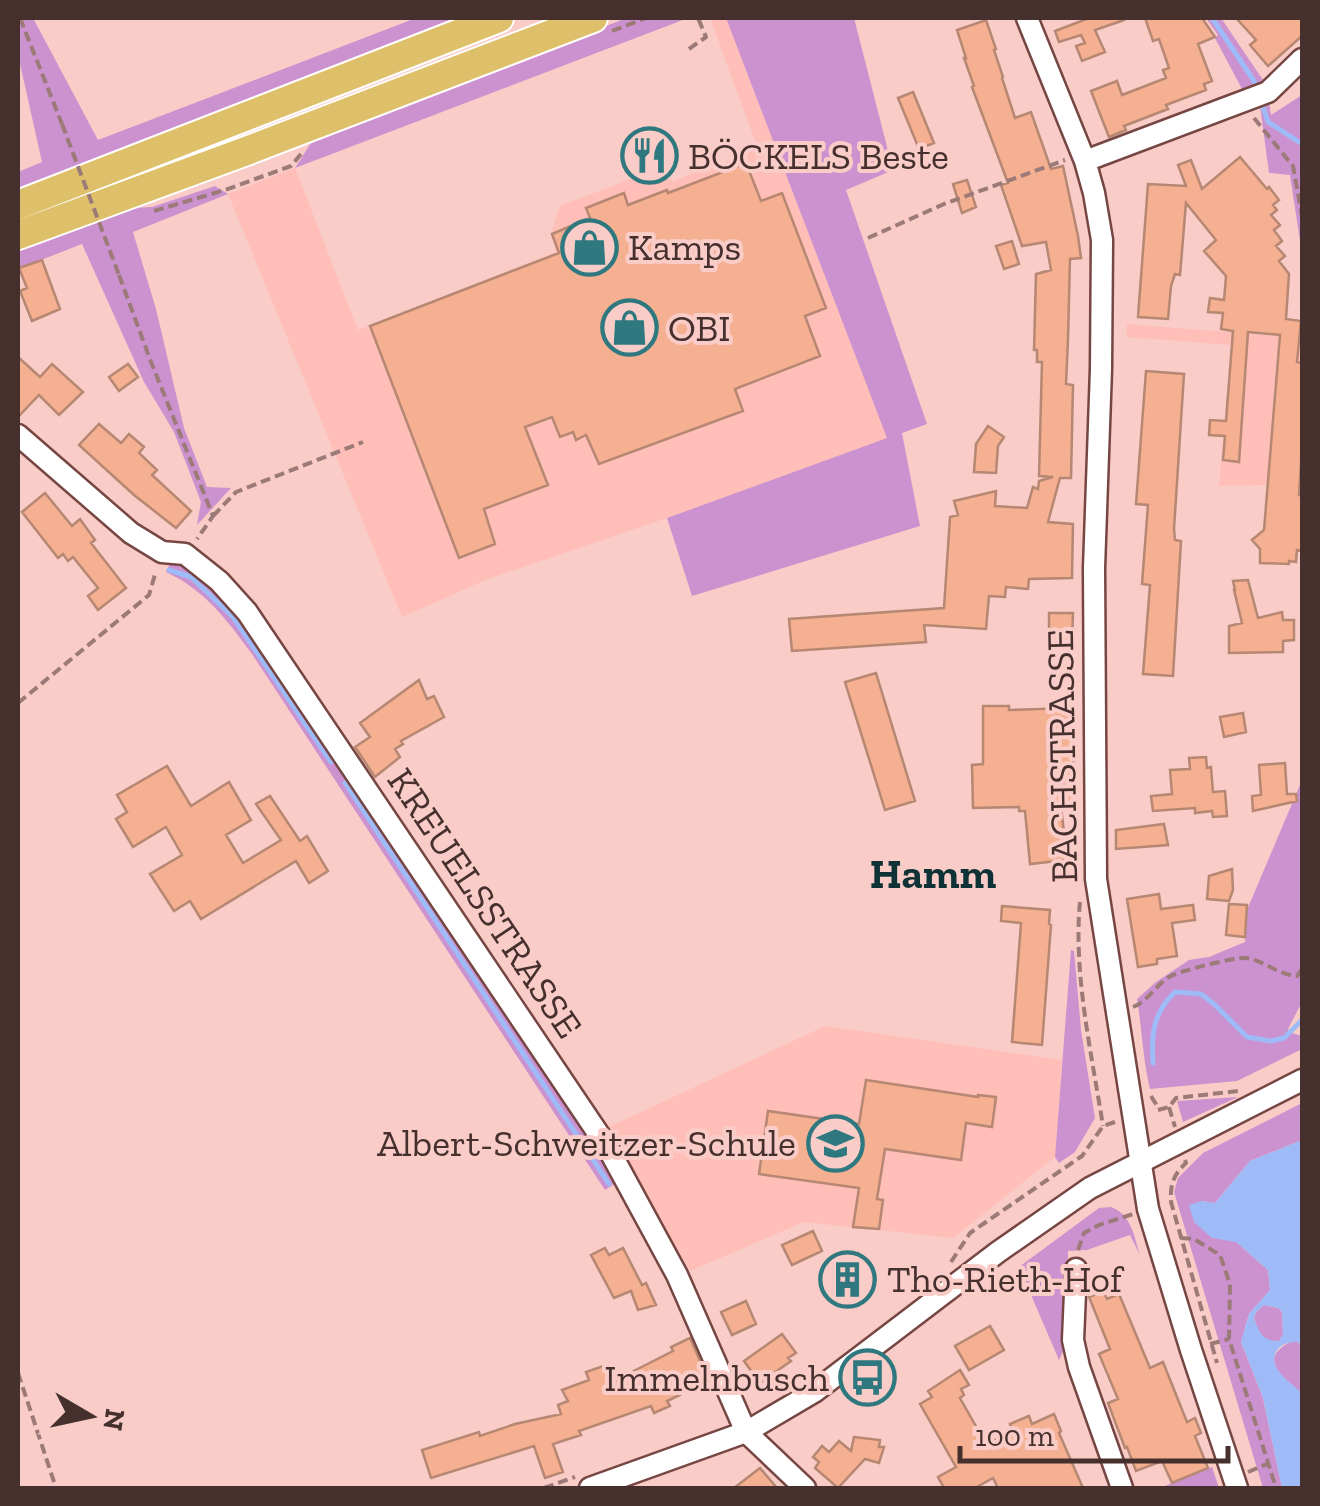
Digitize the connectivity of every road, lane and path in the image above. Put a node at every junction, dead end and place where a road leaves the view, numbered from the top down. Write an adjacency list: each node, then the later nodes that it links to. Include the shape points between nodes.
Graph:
1 (20, 18): 16 (path, bridge)
2 (499, 18): 10 (main road)
3 (593, 18): 12 (main road)
4 (698, 18): 6 (path, via 706,37)
5 (1028, 18): 9 (street, BACHSTRASSE)
6 (689, 49)
7 (1302, 59): 8 (street)
8 (1254, 97): 9 (street); 11 (path, via 1259,126 1293,166)
9 (1085, 161): 13 (path, via 1059,161); 26 (street, BACHSTRASSE, via 1102,240 1103,284 1094,568 1096,878)
10 (18, 205)
11 (1302, 216)
12 (18, 236)
13 (868, 238)
14 (18, 434): 17 (street)
15 (363, 442): 16 (path, via 236,492)
16 (213, 516): 18 (path)
17 (162, 552): 18 (street); 19 (path, via 148,595)
18 (185, 554): 37 (street, KREUELSSTRASSE, via 247,612 608,1148 677,1275)
19 (18, 703)
20 (1302, 970): 21 (path)
21 (1300, 978): 22 (path, via 1244,957 1171,976)
22 (1134, 1008)
23 (1302, 1080): 24 (street)
24 (1272, 1096): 25 (path, via 1249,1090 1176,1098); 27 (street)
25 (1169, 1107): 26 (path); 27 (path)
26 (1132, 1116): 28 (street, BACHSTRASSE); 32 (path, via 1104,1126 1082,1156 970,1233)
27 (1180, 1143): 28 (street); 30 (path, via 1186,1163 1170,1187)
28 (1140, 1161): 29 (street, BACHSTRASSE); 37 (street, via 1090,1188 814,1392)
29 (1148, 1209): 31 (path, via 1084,1233); 39 (street, BACHSTRASSE, via 1190,1350)
30 (1181, 1238): 33 (path, via 1220,1255 1230,1284); 34 (path)
31 (1076, 1269): 44 (street, via 1078,1367)
32 (943, 1275)
33 (1229, 1339): 34 (path); 38 (path)
34 (1212, 1344): 35 (path)
35 (1217, 1362)
36 (18, 1373): 41 (path)
37 (746, 1432): 40 (street); 43 (street, KREUELSSTRASSE)
38 (1267, 1464): 39 (path); 45 (path)
39 (1242, 1480)
40 (588, 1481): 42 (path)
41 (56, 1488)
42 (544, 1488)
43 (805, 1488)
44 (1122, 1488)
45 (1276, 1488)

